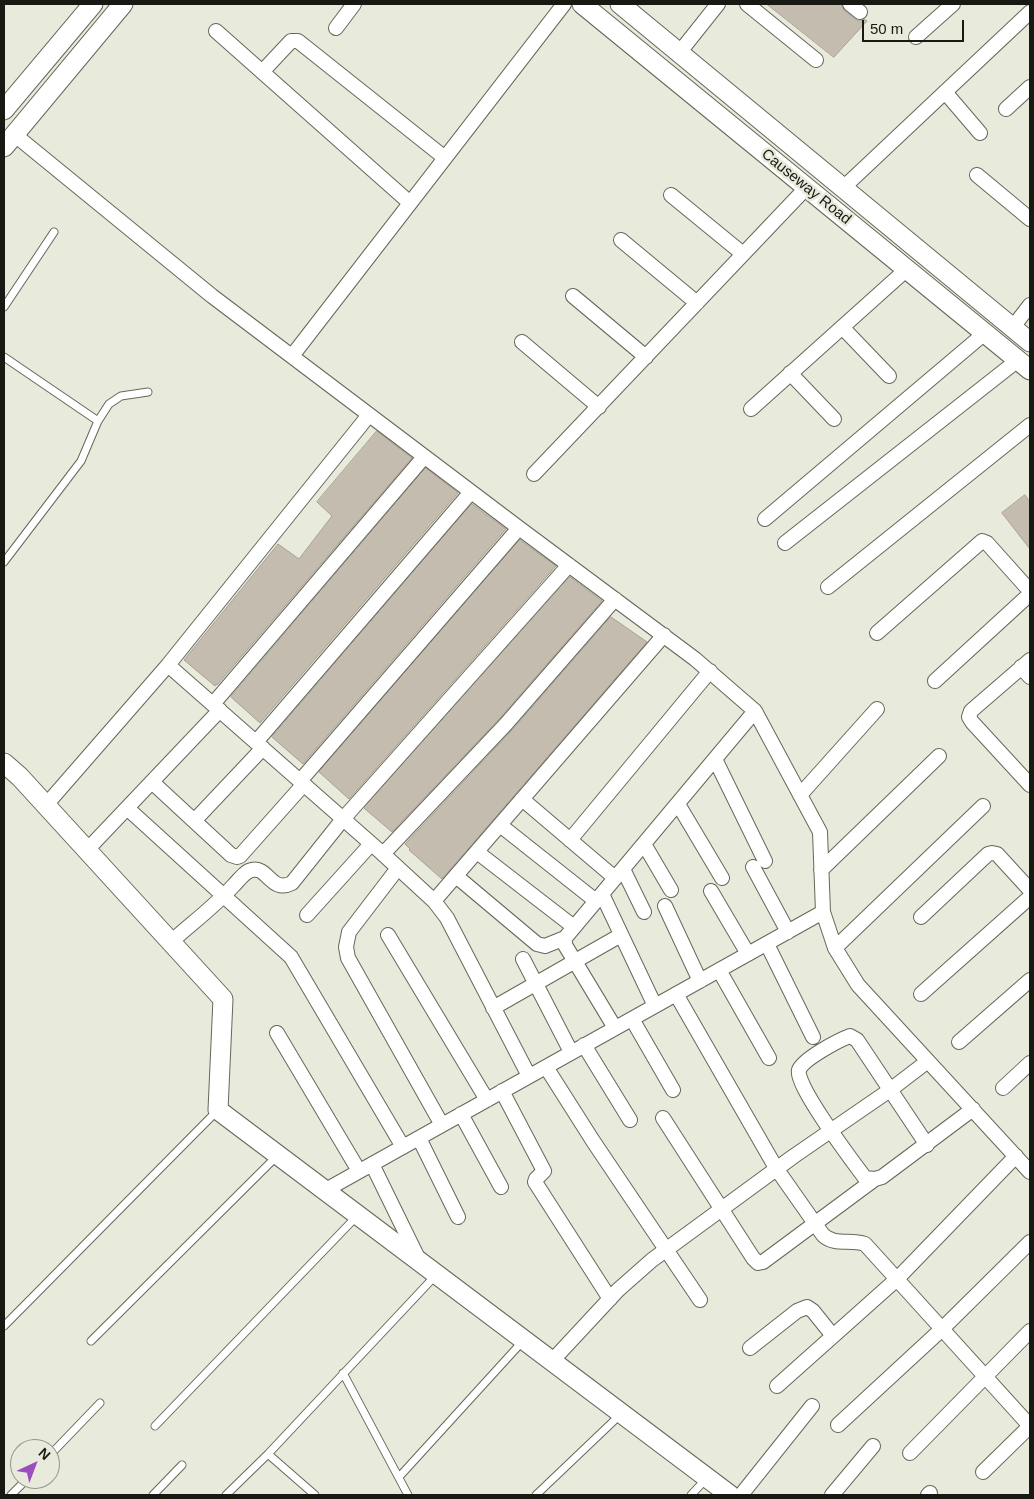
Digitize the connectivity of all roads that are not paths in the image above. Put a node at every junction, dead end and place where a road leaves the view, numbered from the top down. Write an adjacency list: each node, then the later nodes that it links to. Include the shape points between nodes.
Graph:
1 (93, 4): 20 (street)
2 (122, 4): 22 (street)
3 (354, 4): 11 (street)
4 (564, 4): 23 (street)
5 (620, 4): 14 (street, Causeway Road)
6 (718, 4): 14 (street)
7 (747, 4): 15 (street)
8 (952, 4): 13 (street)
9 (585, 5): 25 (street, Causeway Road)
10 (1030, 12): 18 (street)
11 (336, 28)
12 (216, 31): 16 (street)
13 (916, 37)
14 (679, 52): 26 (street, Causeway Road)
15 (816, 60)
16 (262, 72): 23 (street, via 291,41 298,41); 28 (street)
17 (1030, 87): 19 (street)
18 (945, 92): 21 (street); 26 (street)
19 (1006, 109)
20 (4, 110)
21 (980, 133)
22 (8, 135): 43 (street)
23 (445, 158): 28 (street)
24 (977, 175): 29 (street)
25 (807, 187): 32 (street); 33 (street, Causeway Road)
26 (844, 188): 39 (street, Causeway Road)
27 (671, 195): 32 (street)
28 (410, 203): 43 (street)
29 (1030, 219)
30 (54, 232): 37 (lane)
31 (621, 240): 35 (street)
32 (743, 254): 35 (street)
33 (906, 269): 38 (street); 40 (street, Causeway Road)
34 (573, 296): 44 (street)
35 (697, 303): 44 (street)
36 (1030, 305): 39 (street)
37 (4, 307)
38 (842, 327): 47 (street); 48 (street)
39 (1013, 327): 42 (street, Causeway Road)
40 (985, 333): 46 (street, Causeway Road); 59 (street)
41 (522, 342): 50 (street)
42 (1030, 342)
43 (292, 356): 52 (street)
44 (646, 357): 50 (street)
45 (4, 358): 54 (lane)
46 (1024, 365): 61 (street)
47 (790, 373): 51 (street); 53 (street)
48 (889, 376)
49 (148, 392): 54 (lane, via 121,396 109,404)
50 (599, 407): 57 (street)
51 (750, 409)
52 (369, 415): 56 (street); 69 (street)
53 (834, 419)
54 (98, 421): 62 (lane, via 81,461)
55 (1030, 425): 64 (street)
56 (424, 457): 58 (street); 73 (street)
57 (534, 474)
58 (471, 492): 60 (street); 76 (street)
59 (765, 519)
60 (519, 528): 63 (street); 81 (street)
61 (785, 543)
62 (4, 562)
63 (568, 565): 66 (street); 89 (street)
64 (828, 587)
65 (1030, 592): 67 (street, via 982,541); 72 (street)
66 (615, 599): 68 (street); 97 (street, via 506,724)
67 (877, 633)
68 (664, 635): 71 (street); 84 (street)
69 (168, 665): 73 (street); 86 (street)
70 (1027, 668): 82 (street, via 971,711 969,716)
71 (710, 671): 75 (street); 92 (street)
72 (935, 681)
73 (216, 707): 76 (street); 80 (street)
74 (877, 710): 83 (street)
75 (755, 711): 78 (street); 83 (street)
76 (259, 745): 81 (street); 90 (street)
77 (939, 756): 99 (street)
78 (715, 759): 85 (street); 116 (street)
79 (4, 763): 86 (street)
80 (152, 782): 88 (street); 90 (street)
81 (302, 783): 89 (street); 90 (street, via 240,856 231,855)
82 (1030, 785)
83 (800, 795): 99 (street, via 820,832)
84 (522, 799): 91 (street); 92 (street)
85 (678, 804): 94 (street); 102 (street)
86 (46, 806): 95 (street)
87 (983, 806): 122 (street)
88 (127, 808): 95 (street); 106 (street)
89 (343, 819): 93 (street); 106 (street, via 292,883 278,886 258,870 252,870)
90 (195, 820)
91 (500, 825): 96 (street); 108 (street)
92 (570, 840): 100 (street)
93 (371, 844): 97 (street); 113 (street)
94 (644, 844): 100 (street); 103 (street)
95 (87, 850): 120 (street)
96 (477, 852): 101 (street); 115 (street)
97 (383, 854): 98 (street)
98 (398, 868): 109 (street); 156 (street, via 349,932 346,947 348,958)
99 (821, 870): 112 (street)
100 (619, 874): 108 (street); 111 (street)
101 (456, 876): 109 (street); 119 (street, via 537,944 545,946)
102 (722, 878)
103 (671, 890)
104 (1030, 890): 114 (street, via 997,854 992,853)
105 (711, 891): 123 (street)
106 (223, 897): 120 (street); 160 (street, via 291,958)
107 (1030, 897): 131 (street)
108 (599, 898): 115 (street); 118 (street)
109 (434, 901): 133 (street, via 447,918)
110 (665, 906): 128 (street)
111 (644, 912)
112 (823, 912): 116 (street); 122 (street)
113 (307, 915)
114 (921, 917)
115 (574, 927): 119 (street)
116 (788, 932): 121 (street)
117 (388, 935): 150 (street)
118 (621, 935): 125 (street); 132 (street)
119 (565, 938): 125 (street, via 565,945)
120 (171, 942): 152 (street, via 223,1000)
121 (767, 944): 123 (street); 137 (street)
122 (835, 948): 142 (street, via 858,985)
123 (748, 954): 126 (street)
124 (523, 959): 129 (street)
125 (575, 961): 129 (street); 135 (street)
126 (719, 970): 128 (street); 141 (street)
127 (1030, 980): 138 (street)
128 (700, 981): 130 (street)
129 (536, 984): 133 (street); 140 (street)
130 (676, 994): 132 (street); 164 (street)
131 (921, 994)
132 (655, 1006): 134 (street)
133 (493, 1008): 145 (street)
134 (632, 1018): 135 (street); 147 (street)
135 (615, 1028): 139 (street)
136 (277, 1033): 165 (street)
137 (813, 1038)
138 (959, 1042)
139 (584, 1045): 140 (street); 155 (street)
140 (572, 1052): 144 (street)
141 (769, 1058)
142 (928, 1061): 148 (street); 151 (street)
143 (1030, 1063): 146 (street)
144 (546, 1067): 145 (street); 175 (street)
145 (529, 1076): 149 (street)
146 (1003, 1088)
147 (673, 1090)
148 (890, 1090): 157 (street); 157 (street, via 850,1036 804,1062 799,1077); 159 (street)
149 (502, 1092): 150 (street); 179 (street, via 544,1171 535,1182)
150 (487, 1100): 153 (street)
151 (973, 1109): 159 (street); 162 (street)
152 (218, 1110): 161 (street); 181 (lane)
153 (461, 1114): 156 (street); 168 (street)
154 (663, 1118): 170 (street)
155 (630, 1120)
156 (442, 1125): 158 (street)
157 (830, 1131): 164 (street); 167 (street, via 865,1178)
158 (419, 1138): 160 (street); 172 (street)
159 (927, 1145): 167 (street)
160 (403, 1147): 163 (street)
161 (278, 1155): 169 (street); 186 (lane)
162 (1016, 1156): 166 (street); 178 (street)
163 (372, 1164): 165 (street); 176 (street)
164 (776, 1168): 170 (street); 173 (street)
165 (359, 1171): 169 (street)
166 (1030, 1172)
167 (875, 1180): 173 (street)
168 (501, 1187)
169 (324, 1191): 171 (street)
170 (721, 1209): 173 (street, via 758,1263); 175 (street)
171 (357, 1216): 176 (street); 196 (lane)
172 (458, 1217)
173 (815, 1223): 178 (street, via 833,1241 865,1244)
174 (1030, 1242): 182 (street)
175 (665, 1250): 179 (street); 180 (street)
176 (421, 1263): 177 (street)
177 (436, 1274): 185 (street); 189 (lane)
178 (897, 1279): 182 (street); 184 (street)
179 (610, 1299): 188 (street)
180 (700, 1300)
181 (4, 1326)
182 (942, 1329): 190 (street); 195 (street)
183 (1030, 1331): 190 (street)
184 (833, 1336): 187 (street, via 807,1307 797,1311); 191 (street)
185 (523, 1340): 188 (street); 204 (lane)
186 (91, 1341)
187 (750, 1348)
188 (552, 1361): 194 (street)
189 (343, 1373): 201 (lane); 204 (lane)
190 (985, 1376): 197 (street); 200 (street)
191 (777, 1386)
192 (100, 1403): 198 (lane)
193 (812, 1406): 213 (street)
194 (622, 1413): 205 (street); 210 (lane)
195 (838, 1425)
196 (155, 1426)
197 (1030, 1426): 203 (street)
198 (60, 1445)
199 (873, 1446): 214 (street)
200 (910, 1453)
201 (268, 1454): 207 (lane); 208 (lane)
202 (182, 1465): 206 (lane)
203 (983, 1472)
204 (399, 1477): 209 (lane)
205 (708, 1478): 211 (lane); 212 (street)
206 (153, 1495)
207 (226, 1495)
208 (315, 1495)
209 (408, 1495)
210 (536, 1495)
211 (691, 1495)
212 (730, 1495)
213 (741, 1495)
214 (832, 1495)

